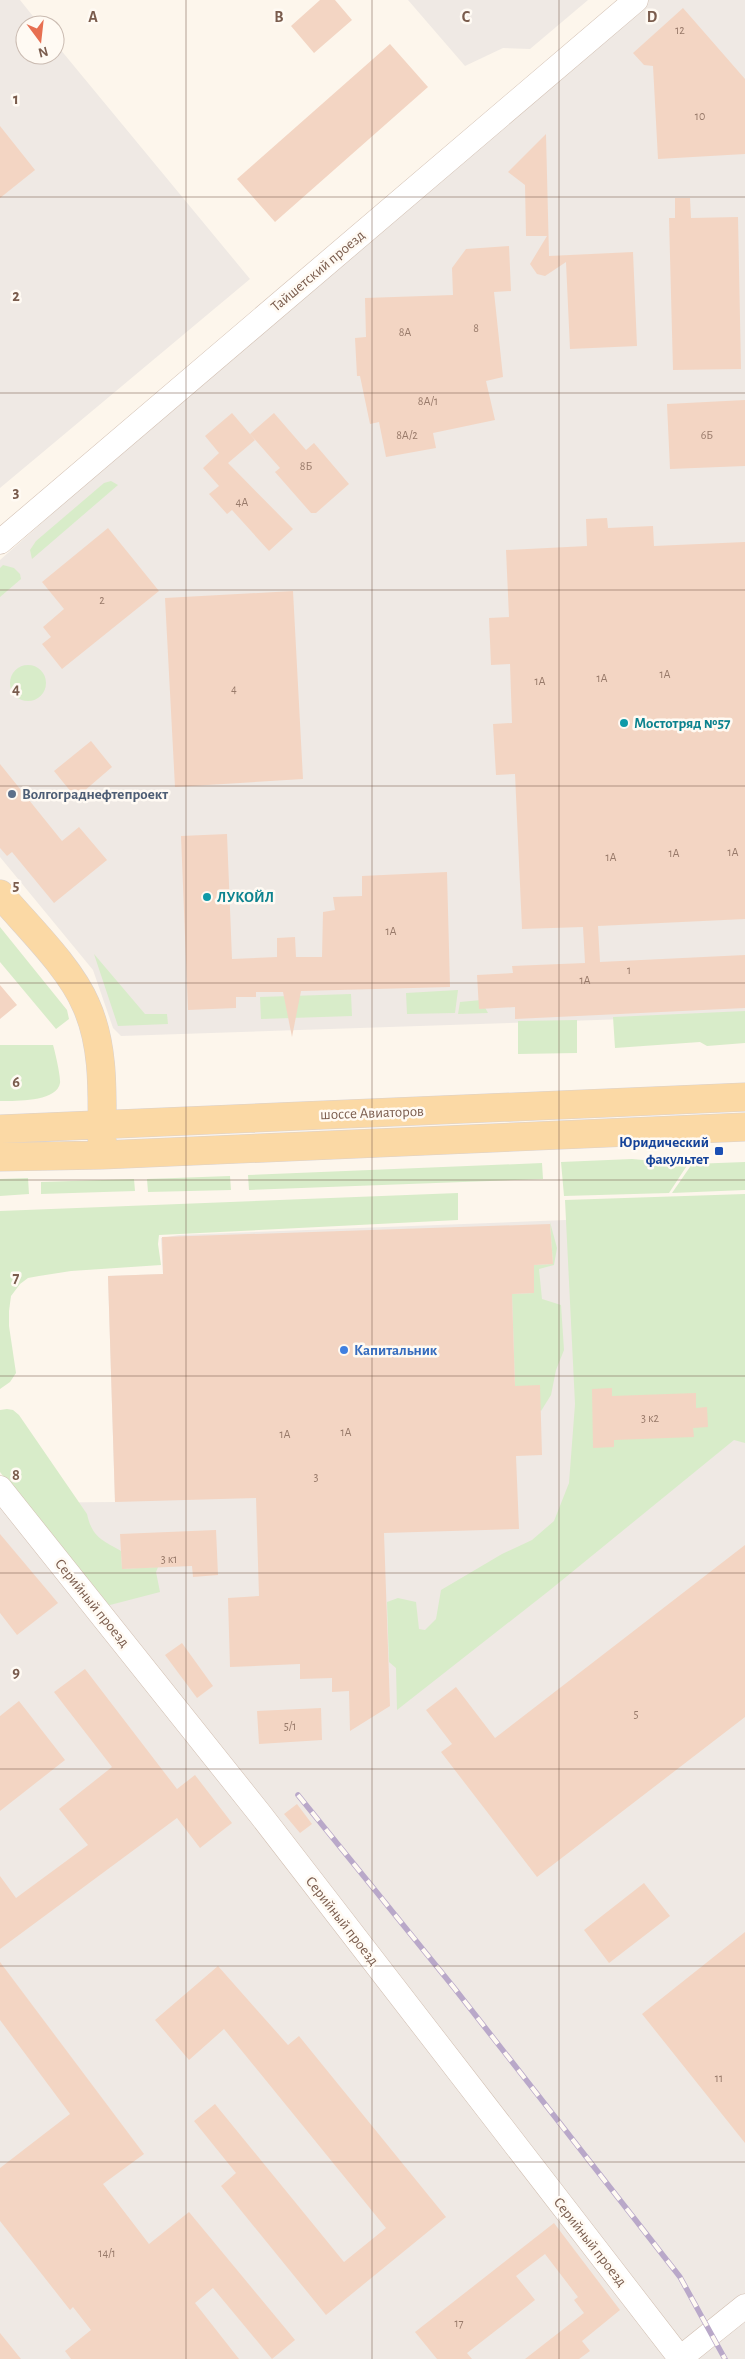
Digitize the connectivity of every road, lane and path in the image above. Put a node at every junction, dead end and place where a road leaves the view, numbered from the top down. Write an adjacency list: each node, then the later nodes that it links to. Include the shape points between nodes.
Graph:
1 (636, 0): 2 (street, Тайшетский проезд)
2 (0, 542)
3 (0, 894): 5 (main road, via 69,975 86,1005 97,1036)
4 (745, 1097): 5 (main road, шоссе Авиаторов)
5 (102, 1124): 7 (main road, шоссе Авиаторов); 8 (main road)
6 (745, 1128): 8 (main road, шоссе Авиаторов)
7 (0, 1129)
8 (102, 1155): 9 (main road, шоссе Авиаторов)
9 (0, 1157)
10 (0, 1488): 12 (street, Серийный проезд, via 260,1814)
11 (745, 2306): 12 (street)
12 (680, 2358)

